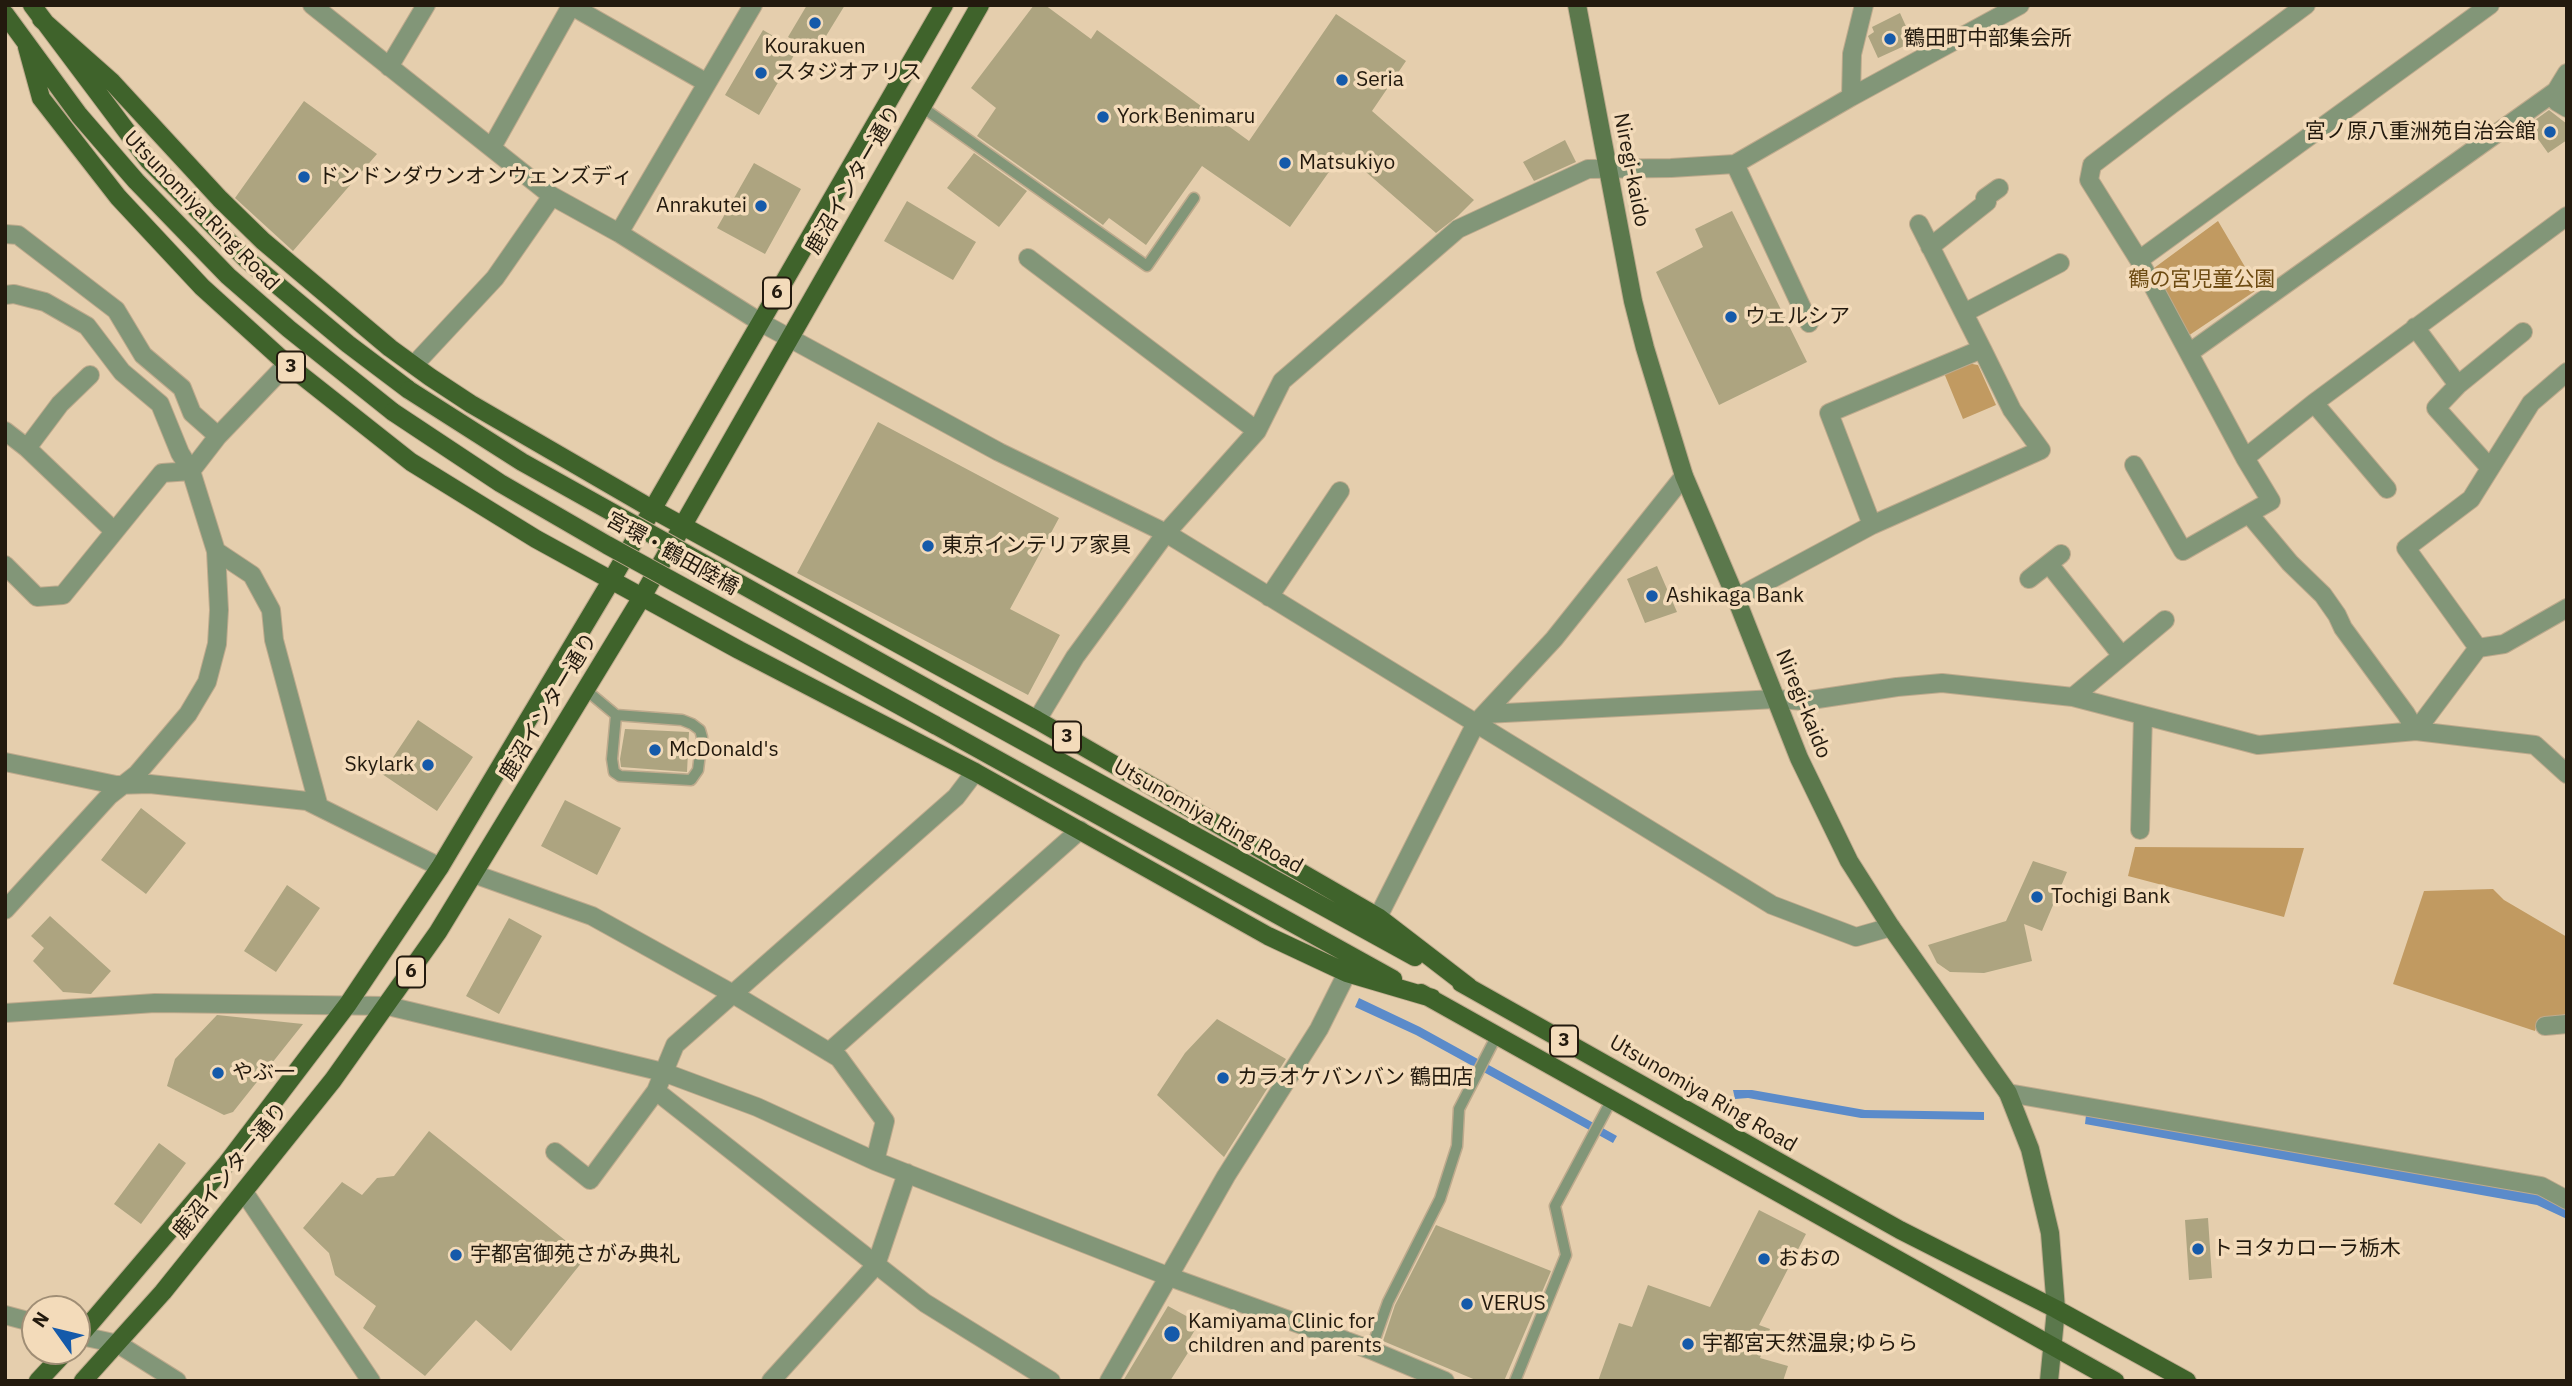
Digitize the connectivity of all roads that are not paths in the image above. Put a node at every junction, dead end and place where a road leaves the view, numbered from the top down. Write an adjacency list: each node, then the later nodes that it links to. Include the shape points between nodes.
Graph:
1 (312, 5): 15 (street)
2 (426, 5): 15 (street)
3 (753, 5): 17 (street)
4 (944, 5): 38 (main road, 鹿沼インター通り / 6)
5 (979, 5): 20 (main road, 鹿沼インター通り / 6)
6 (1577, 5): 24 (street, Niregi-kaido)
7 (1864, 5): 19 (street, via 1852,54)
8 (2020, 5): 19 (street)
9 (2306, 5): 34 (street, via 2092,165 2090,180)
10 (2490, 5): 34 (street)
11 (571, 6): 17 (street); 22 (street)
12 (37, 12): 46 (main road, 3, via 113,82 262,241); 50 (main road, Utsunomiya Ring Road / 3, via 149,161 245,258)
13 (5, 14): 14 (main road, Utsunomiya Ring Road / 3)
14 (27, 47): 45 (main road, 3, via 41,98 118,197 202,287); 52 (main road, Utsunomiya Ring Road / 3, via 128,172 228,276)
15 (389, 67): 22 (street)
16 (2567, 73): 18 (street)
17 (707, 83): 30 (street)
18 (2556, 91): 21 (street, via 2557,102); 44 (street)
19 (1851, 97): 23 (street)
20 (922, 107): 27 (lane, via 1147,266); 42 (main road, 鹿沼インター通り / 6)
21 (2567, 108)
22 (492, 147): 26 (street)
23 (1735, 164): 24 (street); 39 (street)
24 (1607, 168): 54 (street, via 1588,169 1458,229 1282,381); 61 (street, Niregi-kaido, via 1639,324)
25 (1999, 188): 32 (street)
26 (552, 195): 30 (street); 46 (street, via 495,278)
27 (1194, 198)
28 (2567, 216): 40 (street)
29 (1919, 224): 32 (street)
30 (619, 233): 38 (street)
31 (5, 234): 55 (street, via 18,235 116,310 143,355 182,388 192,413)
32 (1930, 247): 37 (street)
33 (1028, 258): 54 (street)
34 (2138, 260): 44 (street)
35 (2060, 263): 37 (street)
36 (5, 295): 60 (street, via 14,293 45,302 87,326 122,372 160,404)
37 (1964, 313): 43 (street)
38 (760, 322): 42 (street); 64 (main road, 鹿沼インター通り / 6)
39 (1809, 323)
40 (2415, 327): 49 (street); 51 (street)
41 (2523, 332): 49 (street)
42 (791, 339): 66 (main road, 鹿沼インター通り / 6); 69 (street, via 999,452)
43 (1982, 349): 67 (street, via 1829,413); 67 (street, via 2012,410 2041,450)
44 (2189, 353): 57 (street)
45 (287, 364): 55 (street); 73 (main road, 3, via 411,462)
46 (414, 365): 64 (main road, 3, via 471,404)
47 (2567, 372): 59 (street, via 2531,403)
48 (90, 375): 56 (street, via 60,404)
49 (2458, 385): 59 (street, via 2436,408)
50 (409, 390): 82 (main road, 宮環・鶴田陸橋 / 3, bridge, via 522,462)
51 (2314, 403): 57 (street); 62 (street)
52 (393, 412): 105 (main road, 宮環・鶴田陸橋 / 3, bridge, via 583,531)
53 (5, 431): 56 (street)
54 (1257, 431): 69 (street)
55 (218, 436): 60 (street)
56 (27, 448): 68 (street)
57 (2245, 458): 65 (street, via 2271,501)
58 (2134, 465): 65 (street, via 2183,551)
59 (2490, 468): 79 (street, via 2470,499 2406,548)
60 (191, 471): 68 (street, via 162,473); 70 (street)
61 (1684, 476): 76 (street, Niregi-kaido); 87 (street, via 1554,639)
62 (2387, 489)
63 (1340, 491): 75 (street)
64 (652, 509): 66 (main road, 3); 73 (main road, 鹿沼インター通り / 6)
65 (2249, 514): 89 (street, via 2323,595)
66 (684, 526): 74 (main road, 鹿沼インター通り / 6); 88 (main road, 3)
67 (1872, 526): 76 (street)
68 (114, 531): 71 (street, via 63,595 37,597)
69 (1166, 533): 75 (street); 88 (street, via 1075,657)
70 (216, 551): 93 (street, via 217,644 207,682 188,714); 94 (street, via 251,576 271,610 274,640)
71 (5, 565)
72 (2029, 579): 80 (street, via 2055,559)
73 (611, 580): 74 (main road, 3); 97 (main road, 鹿沼インター通り / 6)
74 (642, 597): 81 (main road, 鹿沼インター通り / 6); 91 (main road, 3)
75 (1269, 597): 87 (street)
76 (1736, 598): 84 (street, Niregi-kaido)
77 (2567, 608): 79 (street, via 2504,644)
78 (2165, 620): 80 (street)
79 (2478, 648): 89 (street)
80 (2122, 656): 83 (street)
81 (586, 690): 85 (lane); 98 (main road, 鹿沼インター通り / 6)
82 (943, 697): 103 (main road, Utsunomiya Ring Road / 3)
83 (2073, 697): 84 (street, via 1942,683 1804,701); 86 (street)
84 (1776, 699): 87 (street); 101 (street, Niregi-kaido, via 1843,850)
85 (616, 715): 85 (lane, via 682,720 700,730 698,770 691,780 614,772)
86 (2143, 715): 89 (street, via 2258,745); 96 (street)
87 (1480, 719): 100 (street); 101 (street, via 1772,905 1856,937)
88 (1037, 720): 100 (main road, 3)
89 (2416, 731): 92 (street, via 2535,745)
90 (5, 762): 93 (street)
91 (975, 772): 95 (main road, 3); 104 (street, via 956,797)
92 (2567, 774)
93 (123, 785): 94 (street, via 307,801); 99 (street)
94 (319, 807): 97 (street)
95 (1080, 830): 102 (main road, 3, via 1268,936); 112 (street)
96 (2140, 830)
97 (440, 867): 106 (main road, 鹿沼インター通り / 6)
98 (474, 874): 104 (street, via 592,916); 107 (main road, 鹿沼インター通り / 6)
99 (5, 910)
100 (1378, 917): 103 (main road, 3)
101 (1891, 927): 115 (street, Niregi-kaido)
102 (1347, 973): 105 (main road, 3); 123 (street, via 1320,1029 1226,1176)
103 (1469, 987): 124 (main road, Utsunomiya Ring Road / 3, via 1877,1218)
104 (733, 994): 112 (street); 113 (street, via 675,1045)
105 (1432, 998): 111 (main road, 3)
106 (348, 1004): 107 (street); 108 (street, via 155,1003); 125 (main road, 鹿沼インター通り / 6, via 227,1163)
107 (388, 1006): 113 (street); 120 (main road, 鹿沼インター通り / 6)
108 (5, 1013)
109 (2567, 1024): 110 (street)
110 (2545, 1026)
111 (1497, 1035): 116 (main road, 3); 129 (lane, via 1459,1109 1457,1146 1440,1199 1388,1302)
112 (829, 1052): 118 (street, via 839,1058 886,1121)
113 (663, 1072): 114 (street); 118 (street, via 757,1107)
114 (656, 1091): 117 (street, via 590,1180); 122 (street)
115 (2008, 1093): 121 (street, via 2541,1186); 124 (street, Niregi-kaido, via 2045,1205)
116 (1612, 1100): 128 (main road, 3); 139 (lane, via 1555,1206 1566,1255)
117 (555, 1152)
118 (875, 1161): 119 (street)
119 (907, 1173): 122 (street); 123 (street)
120 (244, 1192): 127 (main road, 鹿沼インター通り / 6); 134 (street)
121 (2567, 1200)
122 (876, 1265): 135 (street); 136 (street, via 925,1303)
123 (1170, 1277): 129 (street); 137 (street)
124 (2056, 1309): 128 (street, Niregi-kaido); 142 (main road, Utsunomiya Ring Road / 3)
125 (91, 1321)
126 (91, 1339): 127 (street)
127 (118, 1344): 132 (main road, 鹿沼インター通り / 6); 133 (street)
128 (2051, 1346): 140 (street, Niregi-kaido); 141 (main road, 3)
129 (1371, 1350): 138 (street)
130 (53, 1365): 131 (main road)
131 (38, 1381)
132 (83, 1381)
133 (177, 1381)
134 (370, 1381)
135 (771, 1381)
136 (1051, 1381)
137 (1109, 1381)
138 (1445, 1381)
139 (1515, 1381)
140 (2049, 1381)
141 (2115, 1381)
142 (2187, 1381)

